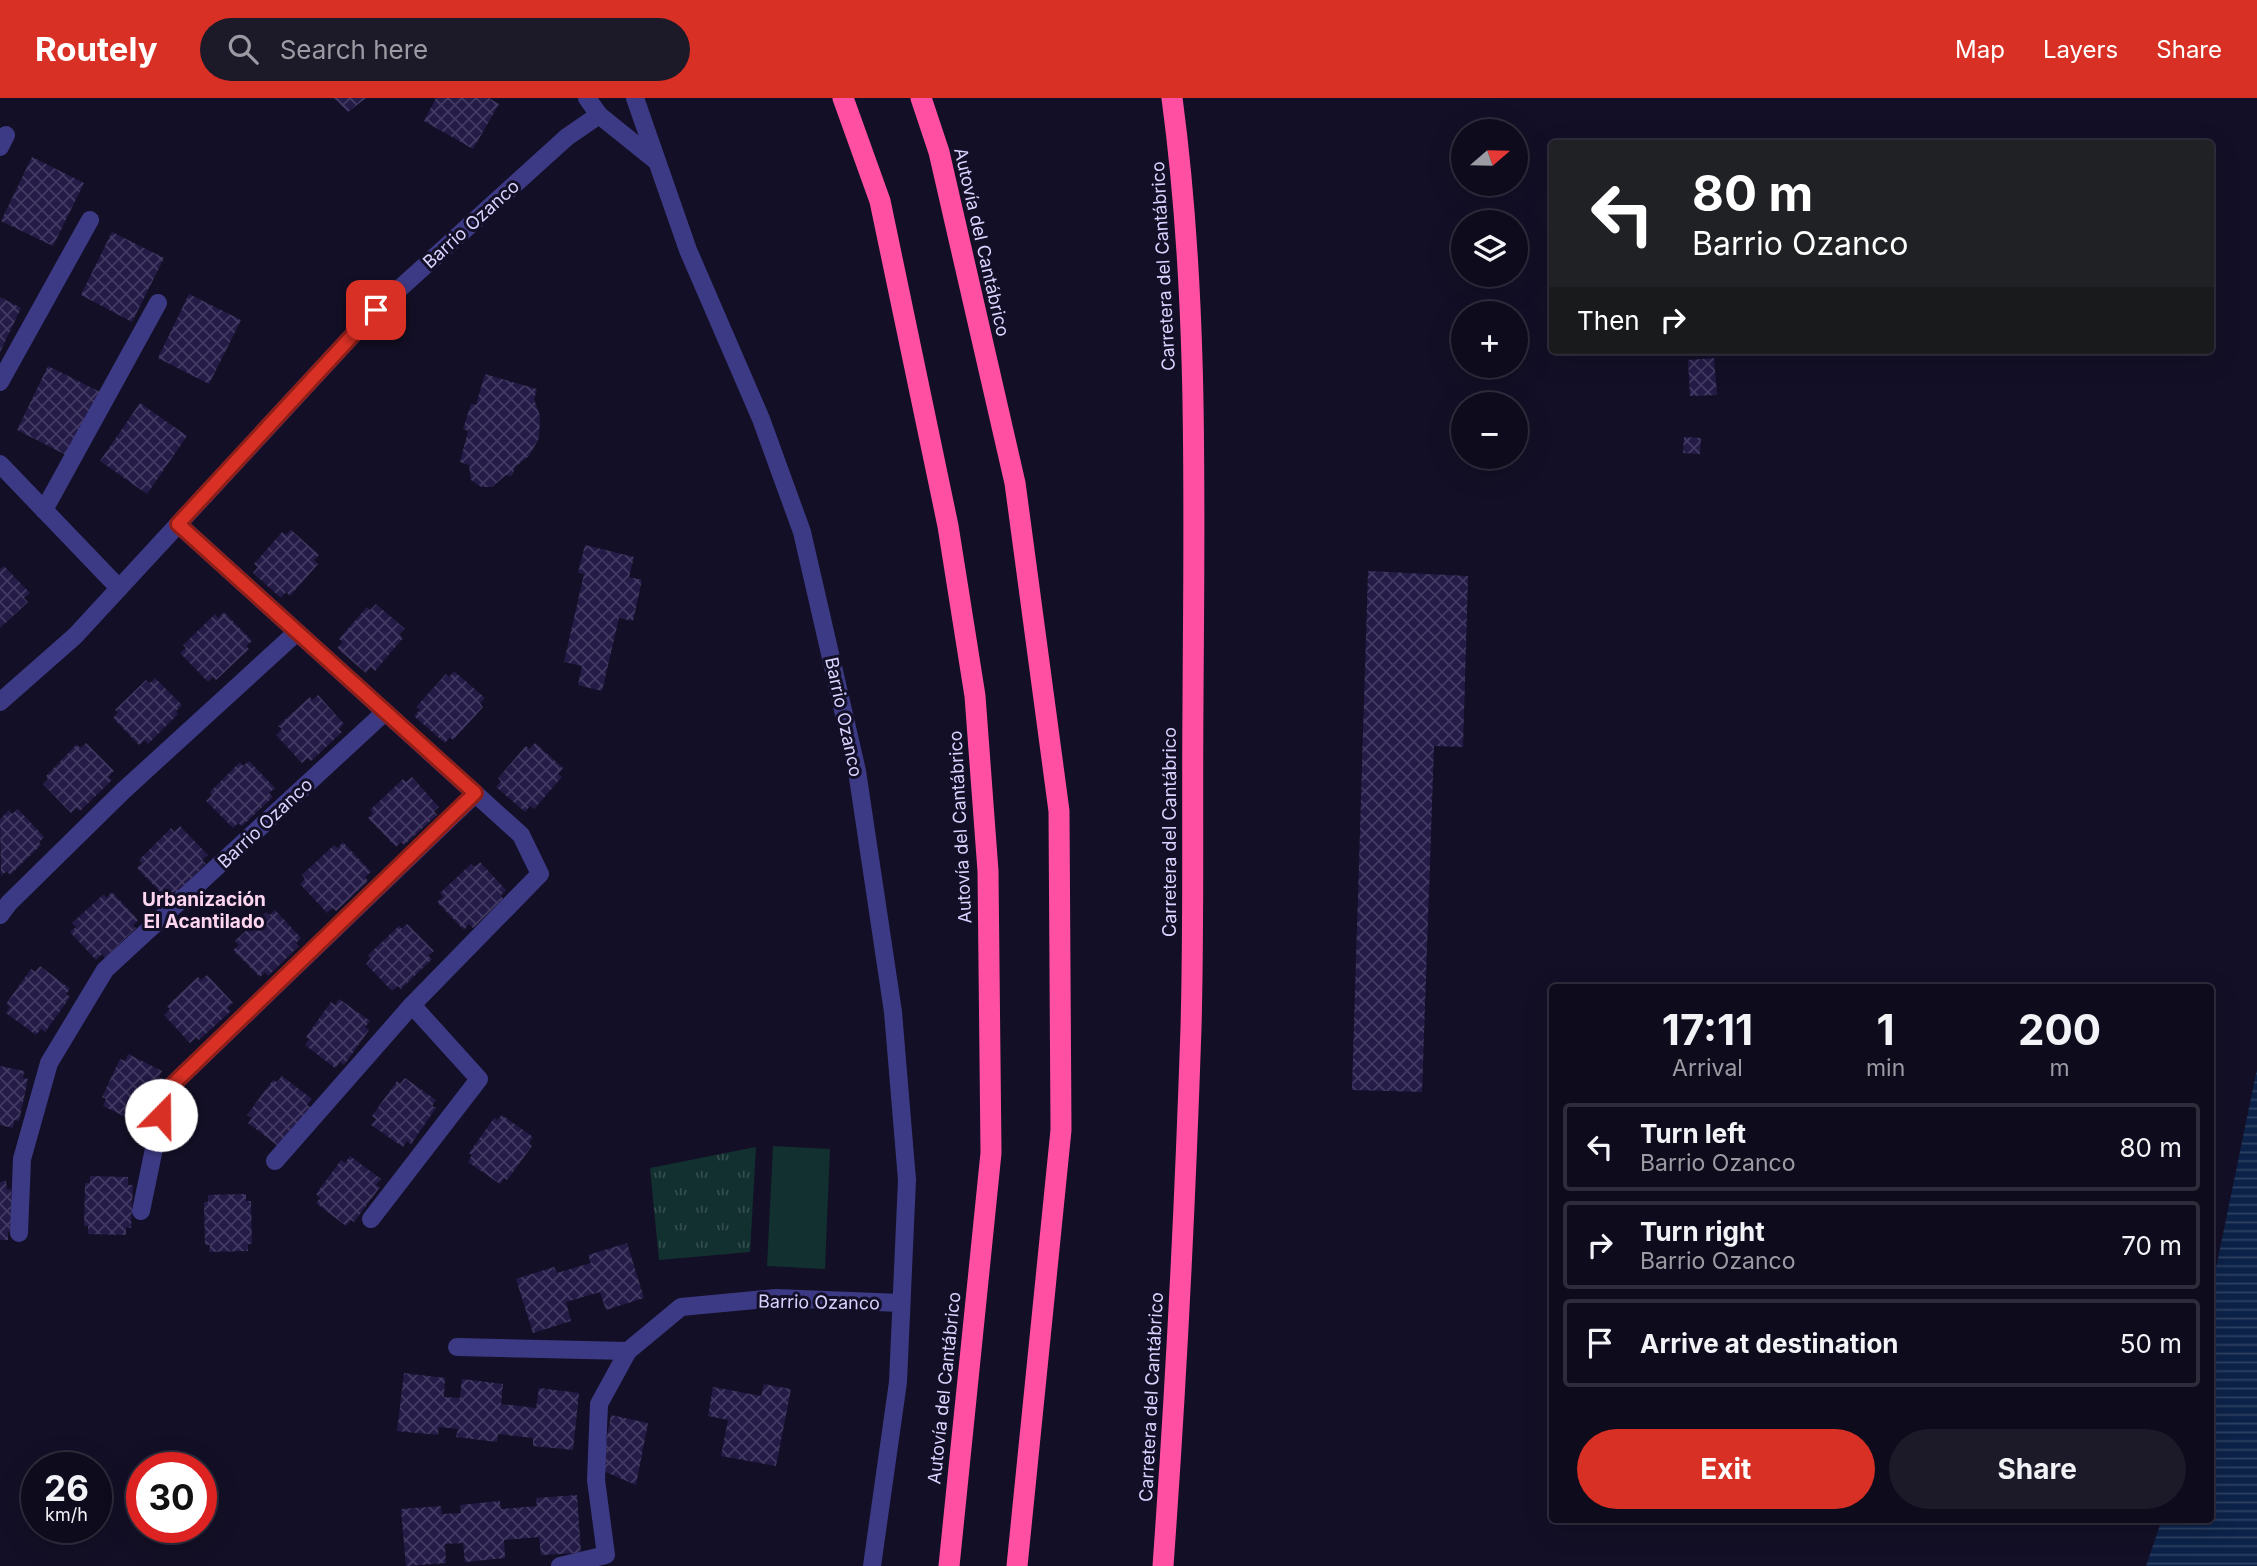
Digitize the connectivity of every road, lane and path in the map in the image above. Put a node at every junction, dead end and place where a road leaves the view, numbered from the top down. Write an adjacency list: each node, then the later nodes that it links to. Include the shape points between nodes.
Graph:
1 (587, 98): 6 (street)
2 (635, 98): 7 (street, Barrio Ozanco)
3 (843, 98): 30 (highway, Autovía del Cantábrico, via 880,201 948,526 975,696 988,871 991,1153)
4 (921, 98): 31 (highway, Autovía del Cantábrico, via 939,152 1015,483 1059,811 1061,1130)
5 (1172, 98): 32 (highway, Carretera del Cantábrico, via 1184,191 1191,326 1194,600 1191,1024 1177,1373)
6 (599, 115): 7 (street); 13 (street, Barrio Ozanco, via 567,137 376,310)
7 (655, 160): 25 (street, Barrio Ozanco, via 802,532 857,771 893,1012 907,1180)
8 (90, 220): 10 (street)
9 (158, 303): 12 (street)
10 (0, 382)
11 (0, 464): 12 (street)
12 (44, 510): 14 (street)
13 (178, 524): 14 (street, Barrio Ozanco); 15 (street)
14 (119, 588): 16 (street, Barrio Ozanco, via 75,636)
15 (297, 632): 17 (street); 19 (street, via 123,791)
16 (0, 702)
17 (385, 712): 18 (street); 24 (street, Barrio Ozanco, via 105,970 49,1063 22,1158)
18 (475, 793): 20 (street, via 521,835 540,874); 22 (street, via 166,1091)
19 (0, 915)
20 (412, 1005): 21 (street); 23 (street, via 479,1079)
21 (275, 1161)
22 (141, 1211)
23 (371, 1219)
24 (19, 1233)
25 (901, 1303): 27 (street, Barrio Ozanco, via 776,1298 681,1307); 29 (street, Barrio Ozanco, via 898,1382)
26 (457, 1347): 27 (street)
27 (628, 1352): 28 (street, Barrio Ozanco, via 599,1404 596,1480 606,1555)
28 (560, 1566)
29 (872, 1566)
30 (948, 1566)
31 (1017, 1566)
32 (1163, 1566)

